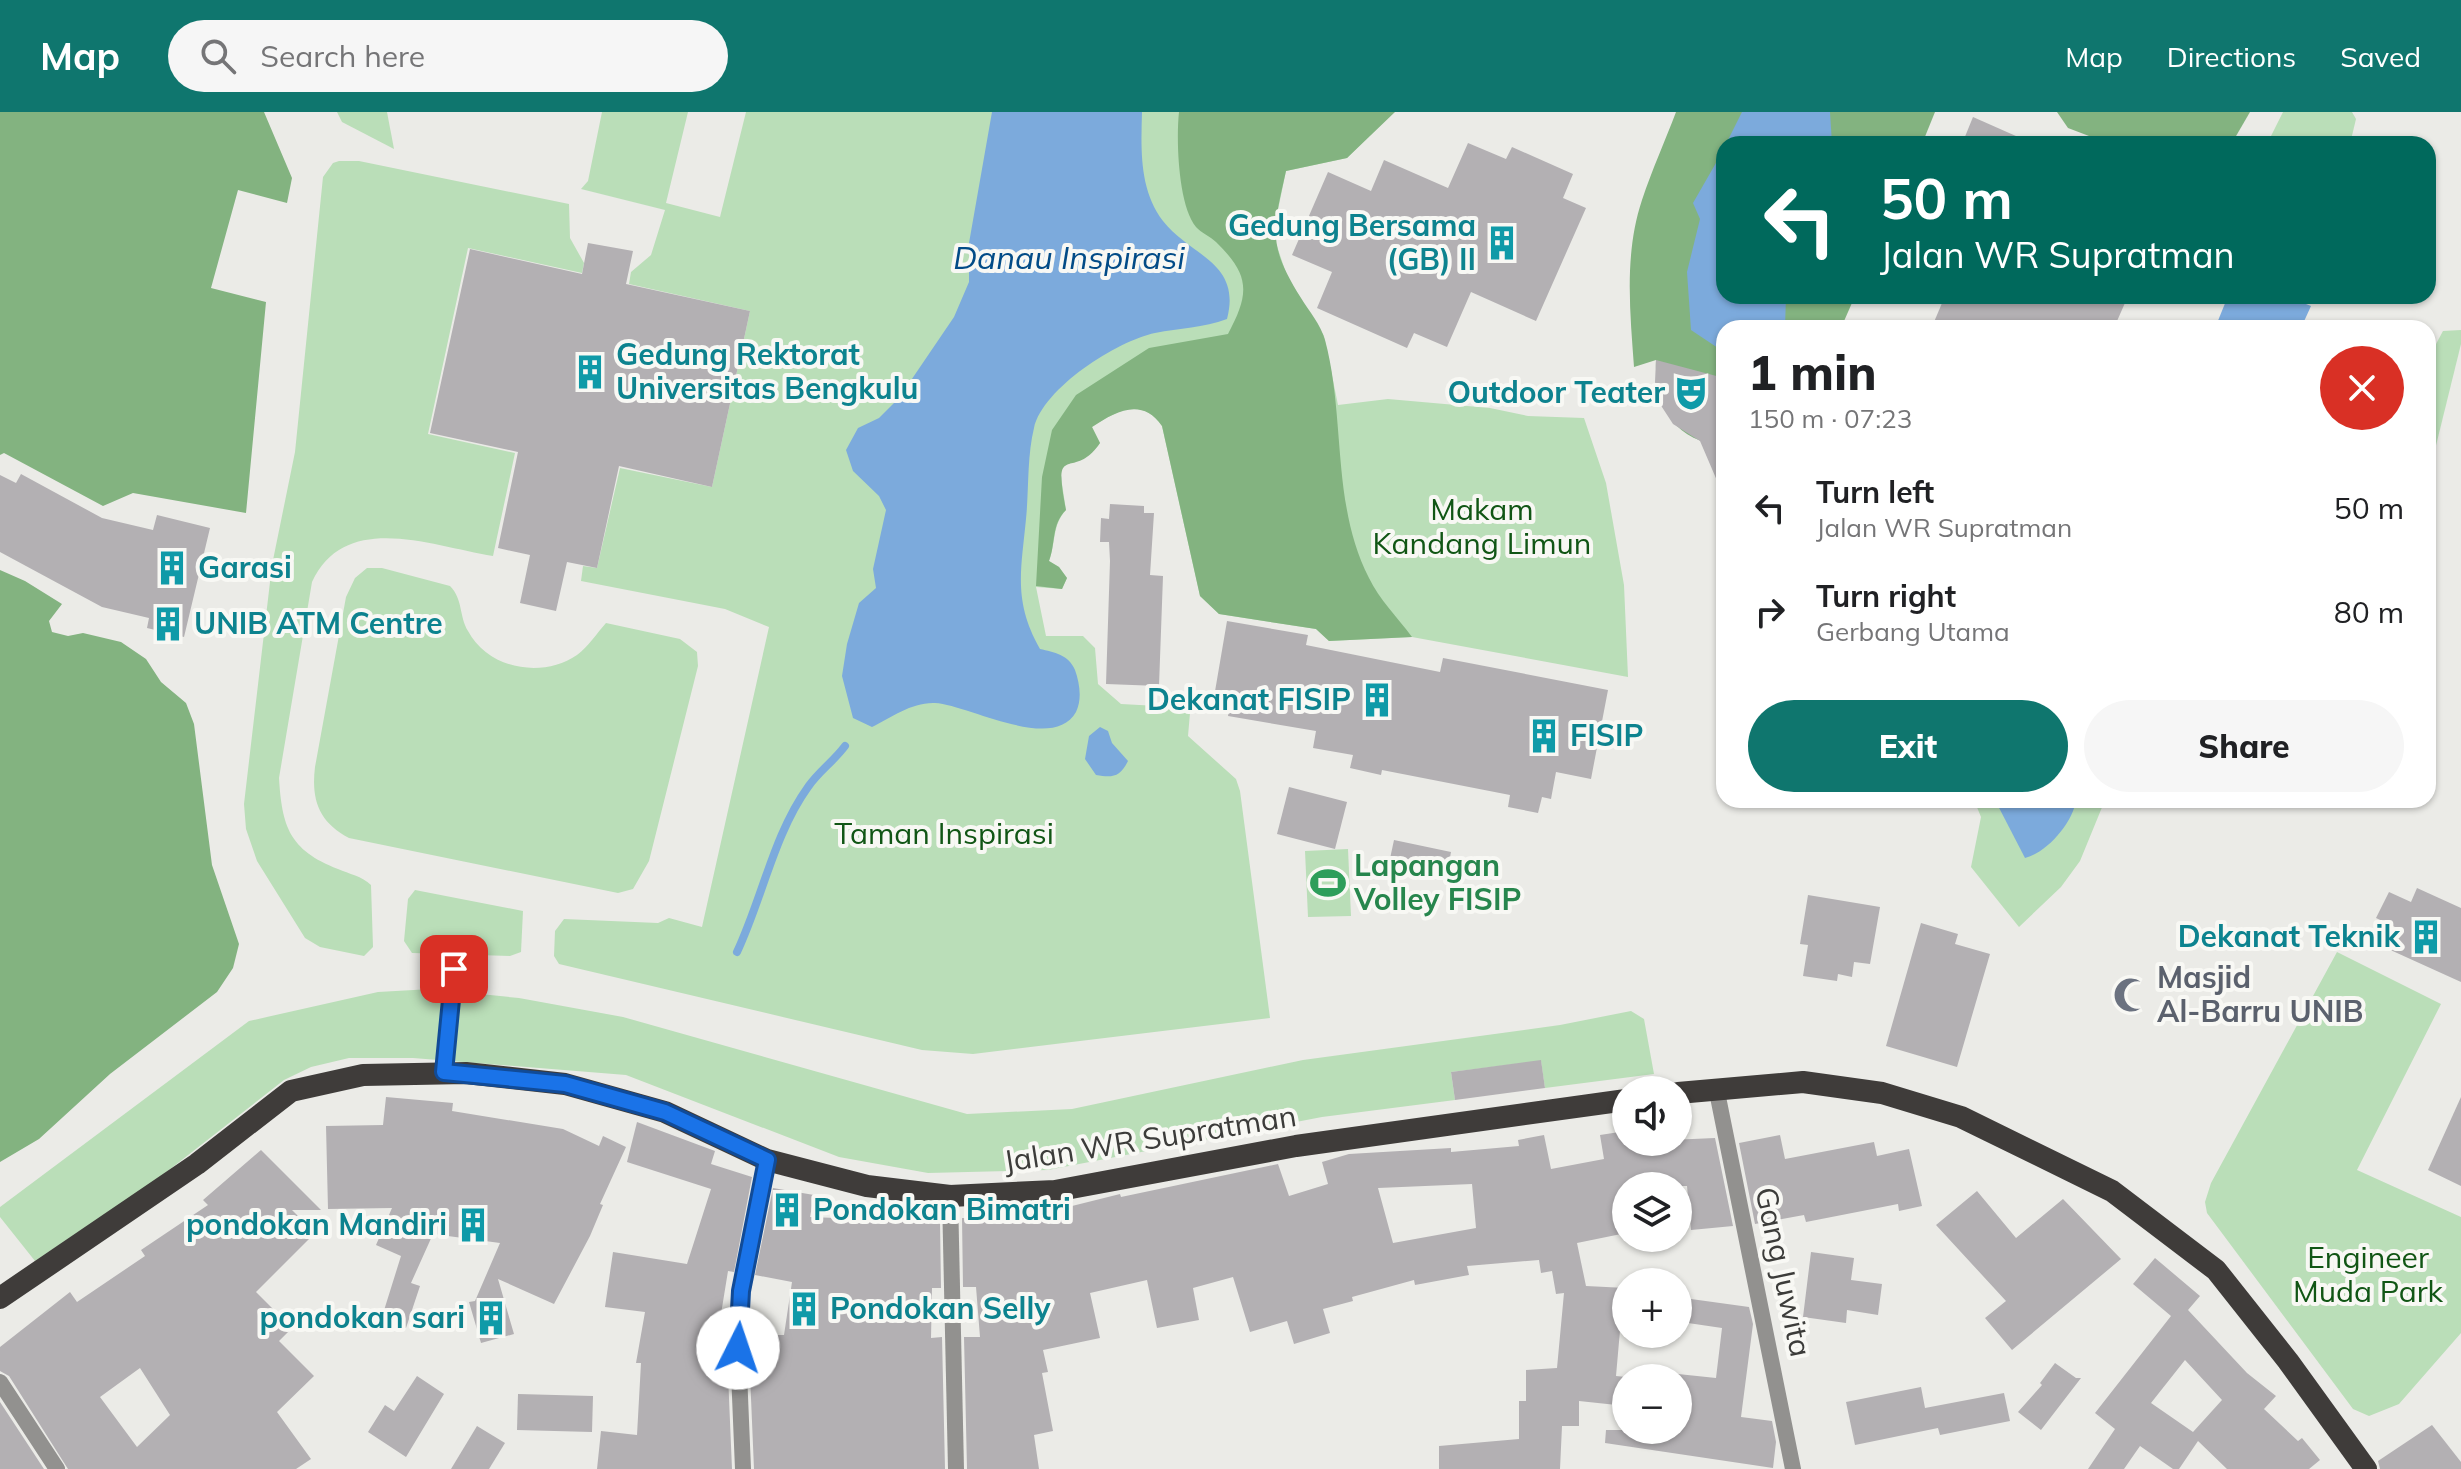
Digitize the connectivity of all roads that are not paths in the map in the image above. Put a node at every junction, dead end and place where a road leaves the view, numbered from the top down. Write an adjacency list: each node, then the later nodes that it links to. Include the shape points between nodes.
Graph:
1 (454, 969): 2 (street)
2 (444, 1072): 6 (highway, Jalan WR Supratman, via 565,1084 665,1112); 8 (highway, Jalan WR Supratman, via 363,1075 291,1091 197,1164)
3 (1716, 1087): 4 (highway); 13 (street, Gang Juwita); 14 (highway, via 1803,1082 1882,1093 1961,1117 2112,1191 2216,1270)
4 (1692, 1091)
5 (1612, 1102): 7 (highway, Jalan WR Supratman, via 1296,1146 1055,1191)
6 (767, 1160): 7 (highway, Jalan WR Supratman, via 867,1186); 11 (street, via 741,1291)
7 (950, 1196): 12 (street)
8 (0, 1298)
9 (0, 1382): 10 (street)
10 (57, 1469)
11 (743, 1469)
12 (956, 1469)
13 (1793, 1469)
14 (2366, 1469)

